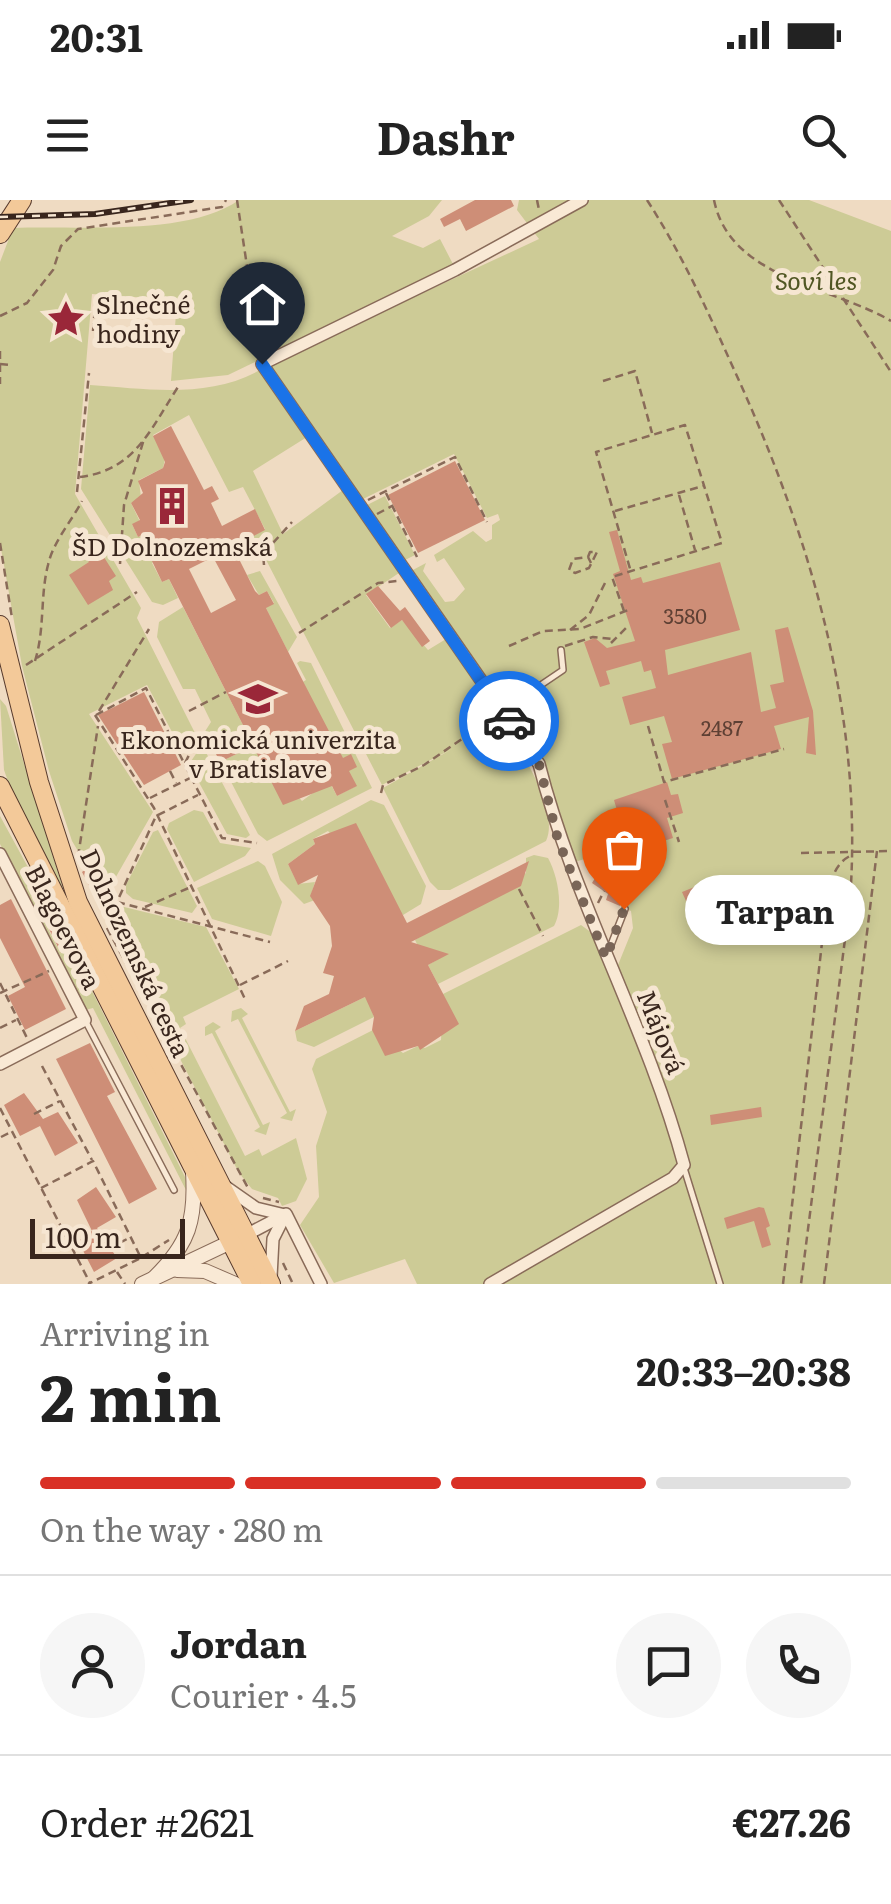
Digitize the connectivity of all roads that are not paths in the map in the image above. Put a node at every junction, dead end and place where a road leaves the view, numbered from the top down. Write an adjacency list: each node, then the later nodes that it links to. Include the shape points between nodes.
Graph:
1 (22, 200): 3 (main road)
2 (582, 200): 7 (street, Májová, via 262,364)
3 (0, 234)
4 (8, 629): 8 (main road, Dolnozemská cesta)
5 (561, 649): 7 (lane, via 564,670)
6 (0, 690): 8 (main road)
7 (502, 711): 13 (street, Májová, via 539,764 558,840)
8 (24, 729): 18 (main road, Dolnozemská cesta, via 78,902)
9 (0, 786): 10 (main road, Dolnozemská cesta)
10 (6, 804): 17 (main road, Dolnozemská cesta)
11 (0, 854): 14 (street, Blagoevova)
12 (624, 909): 13 (lane)
13 (606, 958): 16 (street, Májová, via 669,1110)
14 (85, 1020): 15 (street); 19 (lane)
15 (0, 1064)
16 (684, 1165): 28 (street, via 674,1178); 29 (lane)
17 (193, 1170): 21 (main road, Dolnozemská cesta); 23 (street, via 190,1232)
18 (219, 1181): 20 (street, via 256,1208); 21 (main road, Dolnozemská cesta)
19 (174, 1190)
20 (285, 1214): 21 (street); 26 (street, via 272,1239); 27 (street)
21 (239, 1238): 22 (street); 25 (main road, Dolnozemská cesta); 26 (main road, Dolnozemská cesta)
22 (171, 1270): 23 (street); 24 (street, via 205,1270)
23 (148, 1281)
24 (235, 1284)
25 (252, 1284)
26 (271, 1284)
27 (321, 1284)
28 (490, 1284)
29 (720, 1284)

